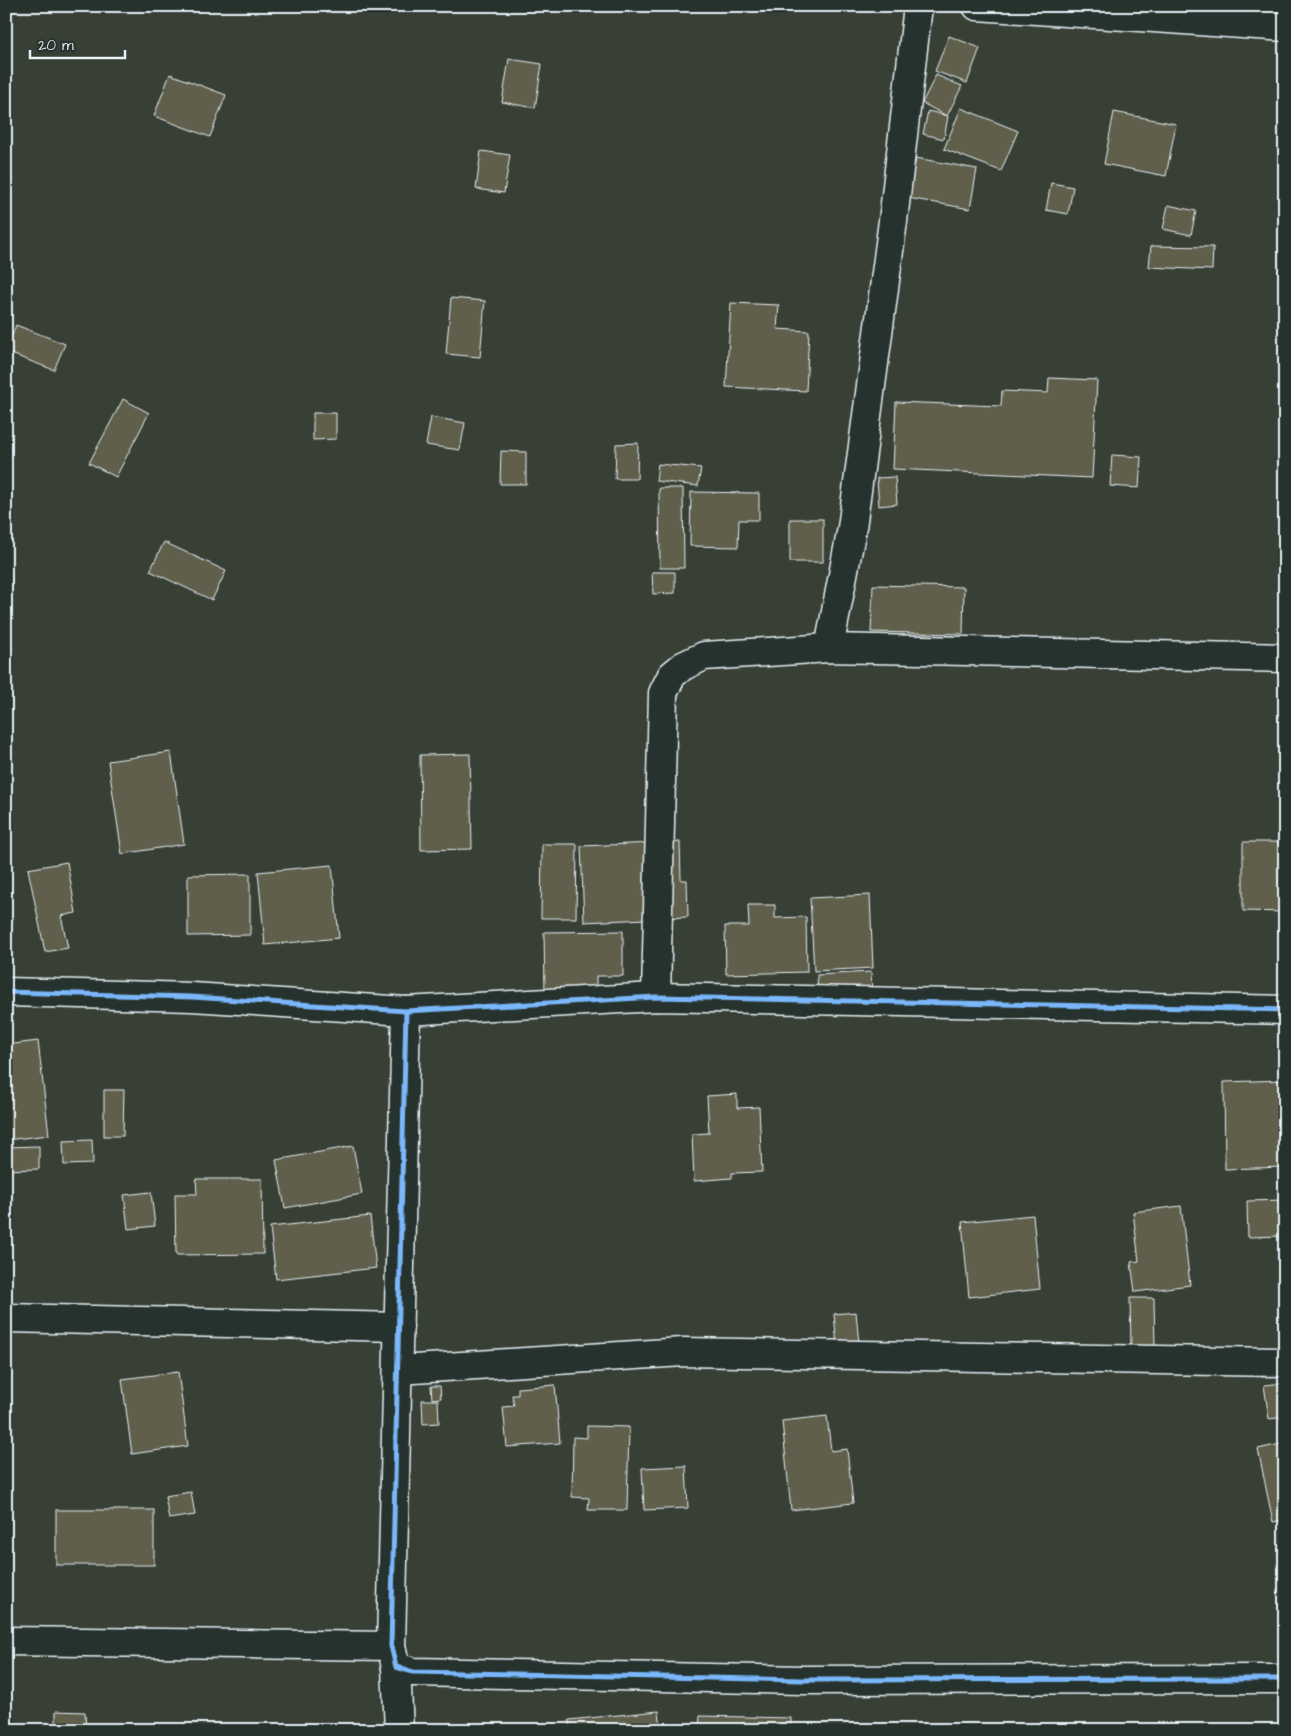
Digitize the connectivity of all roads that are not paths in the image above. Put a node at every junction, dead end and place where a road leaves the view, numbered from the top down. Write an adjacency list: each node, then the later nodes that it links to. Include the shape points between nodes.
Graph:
1 (918, 6): 4 (street, via 853,519)
2 (977, 6): 3 (street)
3 (1285, 27)
4 (829, 648): 5 (street); 7 (street, via 704,656 672,675 664,693)
5 (1285, 658)
6 (6, 992): 9 (street, via 192,998)
7 (656, 996): 8 (street); 9 (street)
8 (1285, 1010)
9 (406, 1011): 11 (street)
10 (6, 1318): 11 (street)
11 (399, 1327): 13 (street)
12 (1285, 1362): 13 (street, via 683,1352)
13 (398, 1370): 15 (street)
14 (6, 1641): 15 (street)
15 (393, 1656): 16 (street, via 413,1672 791,1680); 17 (street)
16 (1285, 1679)
17 (399, 1730)

